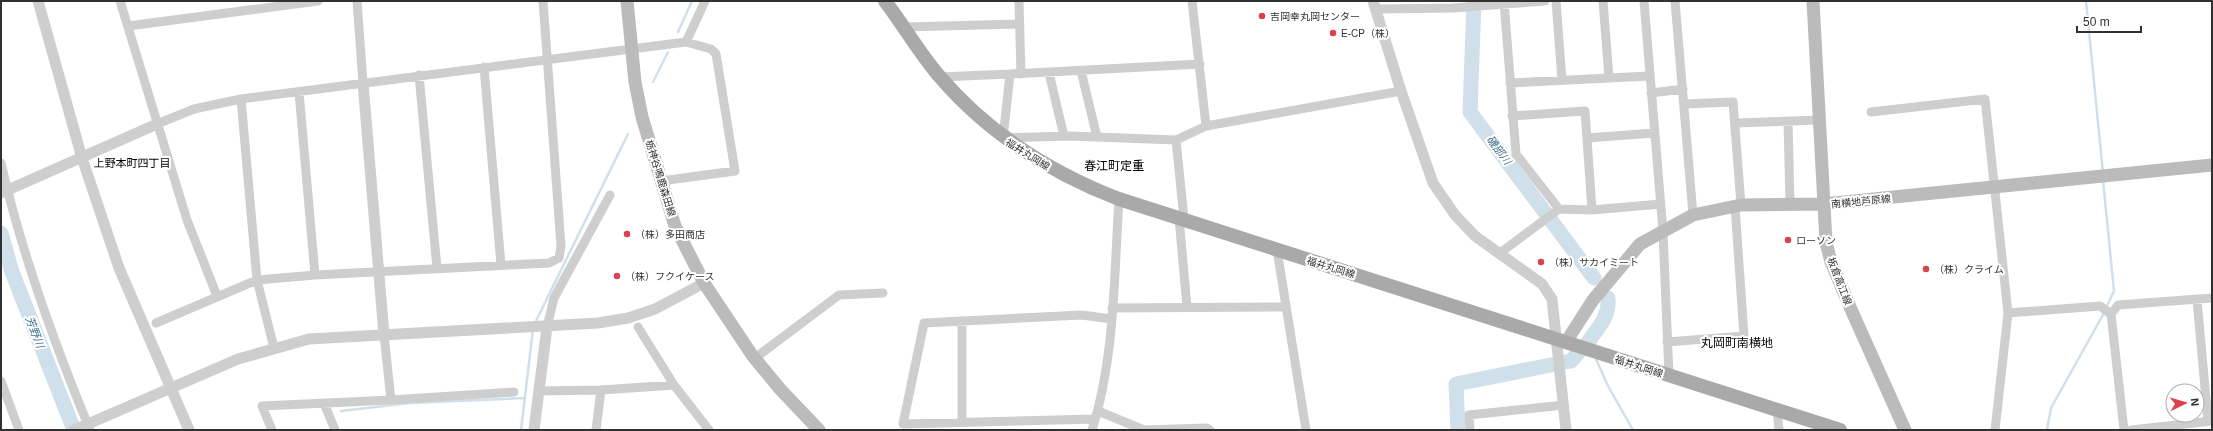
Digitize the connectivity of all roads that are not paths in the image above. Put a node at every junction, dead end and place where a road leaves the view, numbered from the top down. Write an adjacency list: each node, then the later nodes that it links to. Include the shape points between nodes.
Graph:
1 (38, 1): 57 (street)
2 (120, 1): 20 (street)
3 (318, 1): 20 (street)
4 (356, 1): 36 (street)
5 (543, 1): 24 (street)
6 (627, 1): 23 (main road, 栃神谷鳴鹿森田線)
7 (705, 1): 22 (street)
8 (886, 1): 21 (main road, 福井丸岡線)
9 (1019, 1): 19 (street)
10 (1192, 1): 25 (street)
11 (1545, 1): 17 (street)
12 (1556, 1): 35 (street)
13 (1603, 1): 34 (street)
14 (1644, 1): 33 (street)
15 (1675, 1): 38 (street)
16 (1812, 1): 46 (main road, 板倉高江線)
17 (1504, 3): 18 (street, via 1474,7); 37 (street)
18 (1374, 5): 39 (street)
19 (1019, 24): 21 (street); 30 (street)
20 (128, 26): 48 (street)
21 (904, 27): 32 (main road, 福井丸岡線)
22 (686, 42): 23 (street); 60 (street, via 711,49 716,54 735,171)
23 (631, 48): 24 (street); 60 (main road, 栃神谷鳴鹿森田線, via 642,117)
24 (546, 59): 26 (street); 76 (street, via 561,246 559,258 549,263)
25 (1200, 64): 27 (street); 50 (street)
26 (484, 67): 31 (street); 76 (street)
27 (1081, 72): 28 (street); 53 (street)
28 (1049, 73): 30 (street); 52 (street)
29 (1010, 74): 30 (street); 32 (street); 54 (street)
30 (1021, 74)
31 (418, 75): 36 (street); 77 (street)
32 (940, 76): 54 (main road, 福井丸岡線, via 972,111)
33 (1649, 76): 34 (street); 41 (street)
34 (1610, 78): 35 (street)
35 (1562, 80): 37 (street)
36 (363, 83): 40 (street); 78 (street)
37 (1510, 83): 45 (street)
38 (1683, 89): 41 (street); 43 (street)
39 (1401, 91): 50 (street); 75 (street, via 1433,183 1455,215 1475,236)
40 (299, 92): 42 (street); 79 (street)
41 (1651, 93): 51 (street)
42 (241, 99): 48 (street, via 194,109); 80 (street)
43 (1684, 104): 49 (street, via 1733,102); 71 (street)
44 (1871, 112): 61 (street, via 1985,99)
45 (1512, 116): 55 (street, via 1585,111); 70 (street, via 1516,154)
46 (1819, 120): 47 (street); 67 (main road, 板倉高江線)
47 (1788, 121): 49 (street); 66 (street)
48 (157, 124): 57 (street); 83 (street, via 187,220)
49 (1736, 124): 68 (street)
50 (1206, 126): 56 (street)
51 (1654, 133): 55 (street); 65 (street)
52 (1064, 136): 53 (street); 54 (street)
53 (1097, 137): 56 (street)
54 (1003, 138): 64 (main road, 福井丸岡線, via 1063,175)
55 (1587, 138): 69 (street)
56 (1176, 140): 72 (street)
57 (82, 158): 62 (street); 105 (street, via 119,268)
58 (1, 163): 62 (street)
59 (2212, 165): 61 (main road, 南横地芦原線)
60 (661, 181): 81 (main road, 栃神谷鳴鹿森田線, via 675,226)
61 (1994, 188): 67 (main road, 南横地芦原線); 89 (street)
62 (4, 192): 117 (street)
63 (610, 195): 94 (street, via 554,298)
64 (1119, 199): 72 (main road, 福井丸岡線); 87 (street)
65 (1661, 204): 69 (street); 73 (street)
66 (1790, 204): 67 (main road, 南横地芦原線); 68 (main road, 南横地芦原線)
67 (1824, 204): 135 (main road, 板倉高江線, via 1826,242 1831,262)
68 (1738, 206): 71 (main road, 南横地芦原線); 98 (street, via 1744,336)
69 (1592, 210): 70 (street)
70 (1553, 214): 75 (street)
71 (1693, 215): 73 (main road, 南横地芦原線)
72 (1182, 218): 74 (main road, 福井丸岡線); 88 (street)
73 (1663, 232): 97 (main road, 南横地芦原線, via 1640,244); 98 (street)
74 (1277, 250): 86 (street); 97 (main road, 福井丸岡線)
75 (1500, 253): 97 (street, via 1549,292)
76 (502, 265): 77 (street)
77 (437, 268): 78 (street)
78 (379, 272): 79 (street); 96 (street)
79 (315, 275): 80 (street)
80 (257, 280): 83 (street); 99 (street)
81 (704, 282): 94 (street, via 655,309 628,318); 100 (main road, 栃神谷鳴鹿森田線)
82 (883, 294): 100 (street, via 839,295)
83 (217, 296): 93 (street)
84 (2212, 298): 85 (street)
85 (2197, 300): 90 (street, via 2118,305); 101 (street)
86 (1286, 307): 88 (street); 130 (street)
87 (1112, 308): 88 (street); 91 (street)
88 (1187, 308)
89 (2008, 313): 90 (street, via 2100,306); 136 (street)
90 (2111, 314): 137 (street)
91 (1111, 319): 92 (street, via 1082,315); 113 (street, via 1105,375)
92 (962, 321): 116 (street); 116 (street, via 924,323 903,424)
93 (156, 323)
94 (544, 327): 96 (street); 107 (street)
95 (638, 327): 104 (street)
96 (384, 335): 99 (street, via 309,339); 109 (street)
97 (1562, 341): 102 (main road, 福井丸岡線); 111 (street)
98 (1668, 342): 102 (street)
99 (274, 348): 105 (street, via 238,359)
100 (755, 358): 118 (main road, 栃神谷鳴鹿森田線)
101 (2208, 370): 115 (street)
102 (1669, 376): 112 (main road, 福井丸岡線)
103 (1, 380): 119 (street)
104 (674, 385): 106 (street); 125 (street)
105 (171, 389): 117 (street); 120 (street)
106 (600, 390): 107 (street); 124 (street)
107 (539, 391): 123 (street)
108 (514, 392): 109 (street)
109 (391, 400): 110 (street)
110 (324, 403): 121 (street, via 262,406); 122 (street)
111 (1564, 405): 131 (street, via 1469,415); 132 (street)
112 (1777, 410): 133 (street); 134 (main road, 福井丸岡線)
113 (1097, 415): 114 (street); 127 (street); 128 (street, via 1144,430)
114 (1030, 421): 116 (street); 126 (street)
115 (2210, 421): 138 (street)
116 (962, 422)
117 (84, 428)
118 (814, 428)
119 (19, 430)
120 (189, 430)
121 (272, 430)
122 (335, 430)
123 (534, 430)
124 (596, 430)
125 (709, 430)
126 (1027, 430)
127 (1092, 430)
128 (1158, 430): 129 (street)
129 (1210, 430)
130 (1306, 430)
131 (1470, 430)
132 (1566, 430)
133 (1778, 430)
134 (1840, 430)
135 (1905, 430)
136 (1995, 430)
137 (2124, 430)
138 (2131, 430)

